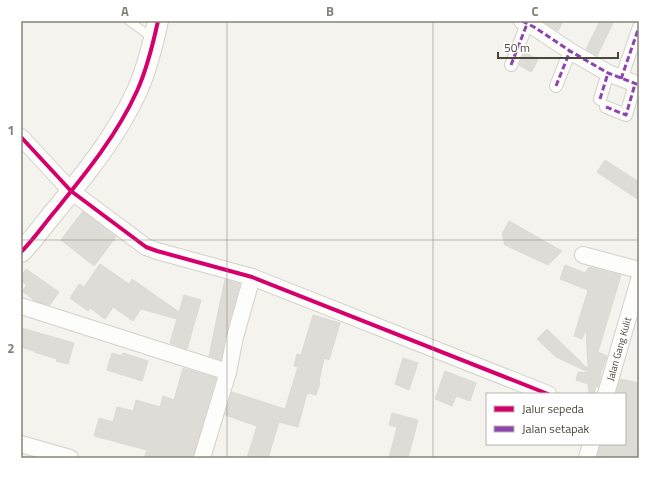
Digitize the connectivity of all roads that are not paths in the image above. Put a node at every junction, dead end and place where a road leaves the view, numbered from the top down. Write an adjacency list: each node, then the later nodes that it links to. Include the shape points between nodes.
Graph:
1 (129, 21): 4 (lane)
2 (525, 22): 5 (street); 6 (street)
3 (639, 27): 7 (street)
4 (156, 30): 10 (street, via 138,89 126,114)
5 (570, 51): 7 (street); 8 (street)
6 (511, 65)
7 (626, 80): 7 (street, via 626,115 603,103)
8 (556, 86)
9 (21, 137): 10 (street)
10 (71, 191): 11 (street); 14 (street, via 146,247)
11 (21, 252)
12 (583, 255): 13 (street)
13 (639, 270)
14 (252, 277): 17 (street); 18 (street)
15 (639, 280): 19 (street, Jalan Gang Kulit)
16 (21, 306): 17 (street)
17 (228, 372): 23 (street)
18 (545, 393)
19 (606, 393)
20 (21, 444): 22 (street)
21 (591, 445): 24 (street)
22 (70, 458)
23 (202, 458)
24 (587, 458)

